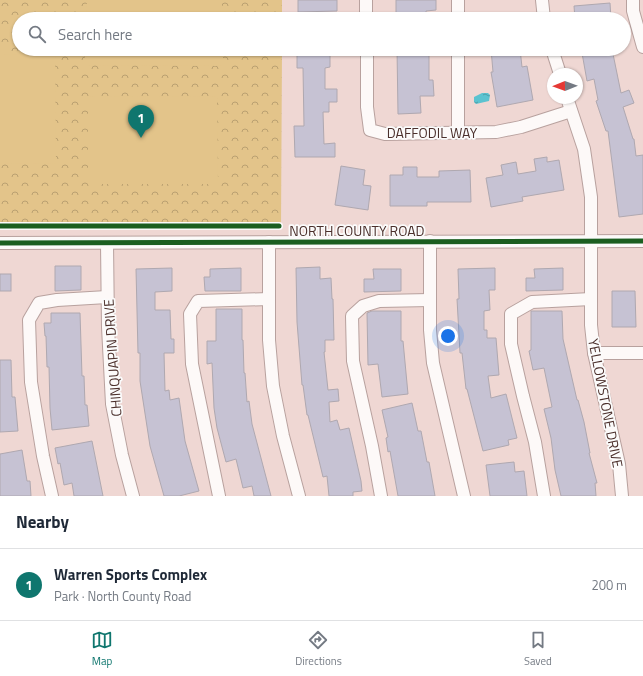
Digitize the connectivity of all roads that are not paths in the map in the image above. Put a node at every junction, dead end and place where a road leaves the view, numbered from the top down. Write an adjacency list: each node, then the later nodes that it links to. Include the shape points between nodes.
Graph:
1 (366, 0): 5 (street)
2 (458, 0): 6 (street)
3 (542, 0): 7 (street)
4 (633, 0): 8 (street, via 633,10)
5 (366, 12)
6 (458, 12)
7 (543, 12)
8 (643, 46)
9 (367, 56): 15 (street, DAFFODIL WAY, via 370,130 385,134)
10 (458, 56): 15 (street)
11 (554, 56): 12 (street)
12 (558, 68)
13 (569, 104): 14 (street, YELLOWSTONE DRIVE)
14 (571, 111): 15 (street, DAFFODIL WAY, via 521,127 496,132); 17 (street, YELLOWSTONE DRIVE, via 584,149 591,197)
15 (458, 134)
16 (430, 241): 17 (street, NORTH COUNTY ROAD); 19 (street, NORTH COUNTY ROAD); 25 (street)
17 (592, 241): 18 (street, NORTH COUNTY ROAD); 24 (street, YELLOWSTONE DRIVE)
18 (643, 241)
19 (269, 242): 21 (street, NORTH COUNTY ROAD); 23 (street)
20 (0, 243): 21 (street, NORTH COUNTY ROAD)
21 (107, 243): 22 (street, CHINQUAPIN DRIVE)
22 (107, 297): 28 (street, via 39,303 29,320 31,382); 29 (street, CHINQUAPIN DRIVE, via 112,404)
23 (269, 299): 30 (street, via 198,301 190,314 192,364); 31 (street, via 273,386)
24 (591, 299): 26 (street, YELLOWSTONE DRIVE); 34 (street, via 532,302 511,314 511,344 535,442)
25 (430, 300): 32 (street, via 379,301 363,306 352,316 353,362); 33 (street, via 433,363)
26 (594, 353): 27 (street); 35 (street, YELLOWSTONE DRIVE, via 619,464)
27 (643, 353)
28 (52, 496)
29 (133, 496)
30 (219, 496)
31 (299, 496)
32 (381, 496)
33 (464, 496)
34 (544, 496)
35 (622, 496)

